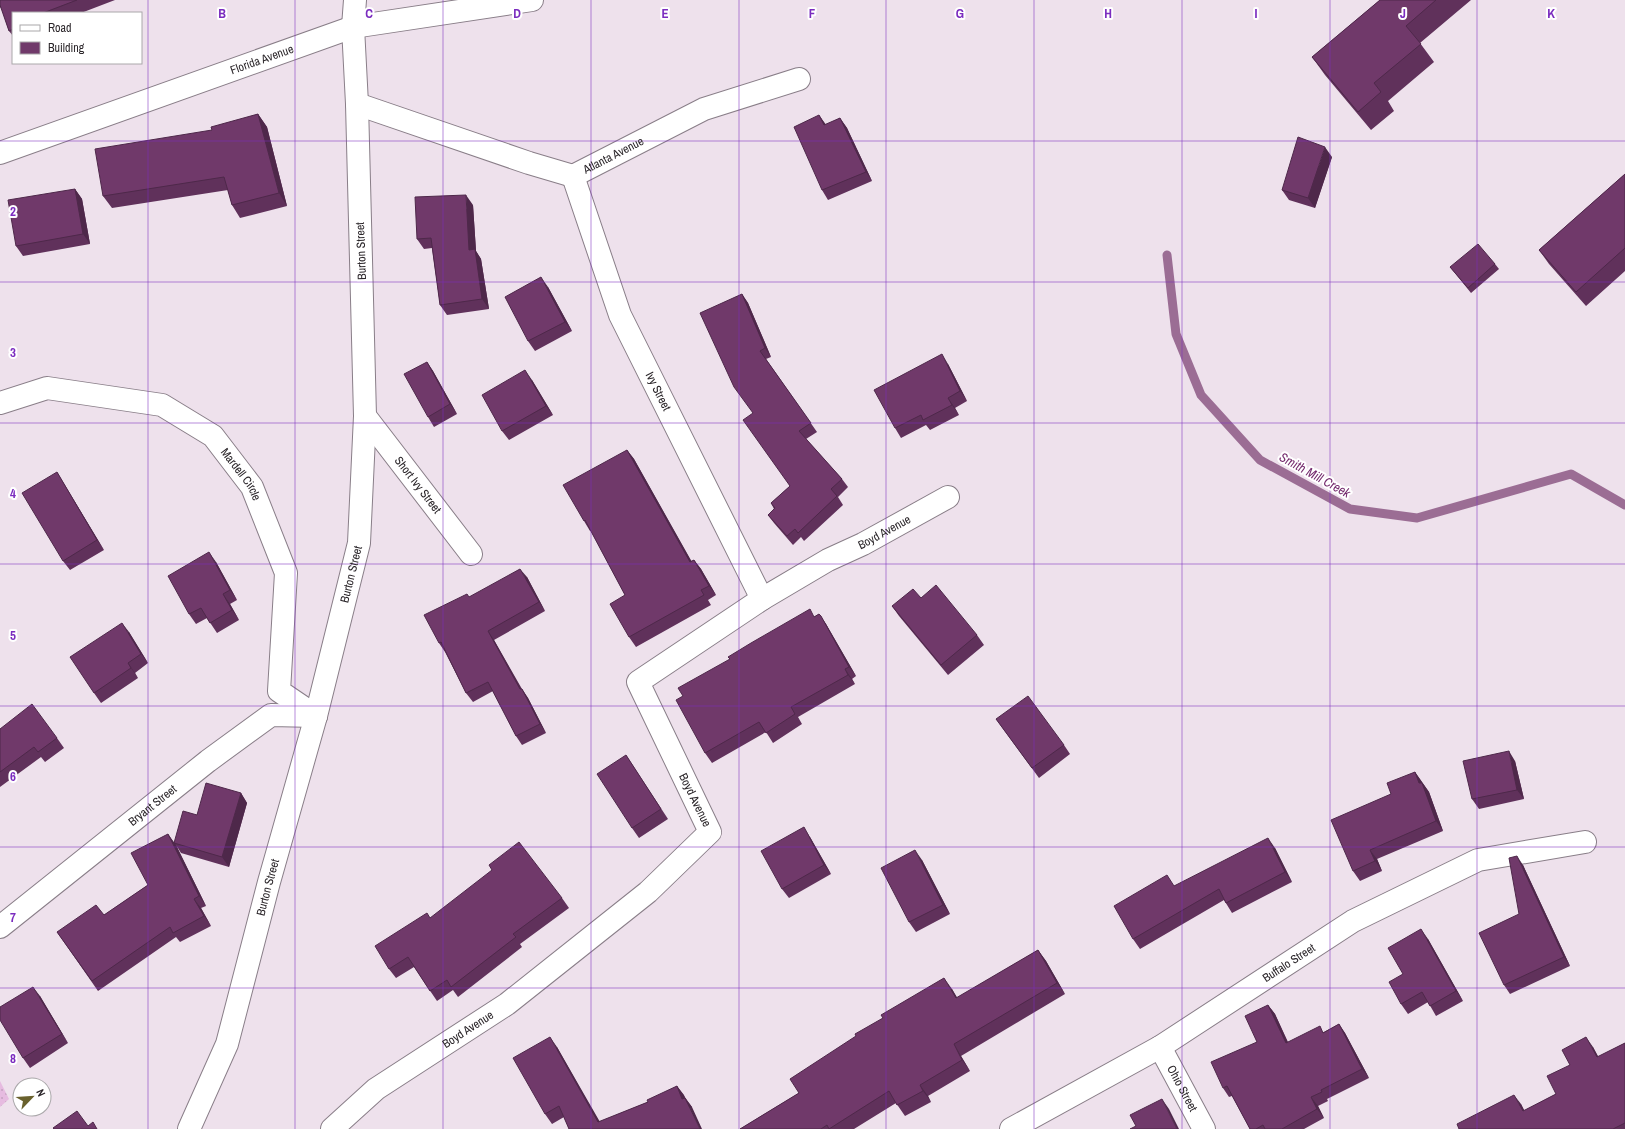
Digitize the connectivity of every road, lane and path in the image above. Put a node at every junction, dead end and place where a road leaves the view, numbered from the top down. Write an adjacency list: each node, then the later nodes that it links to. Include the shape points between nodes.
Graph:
1 (355, 0): 4 (street, Burton Street)
2 (368, 0): 4 (street)
3 (532, 0): 4 (street, Florida Avenue)
4 (353, 27): 6 (street, Burton Street); 7 (street, Florida Avenue)
5 (799, 79): 8 (street, Atlanta Avenue, via 704,109)
6 (357, 104): 8 (street, Atlanta Avenue); 10 (street, Burton Street)
7 (0, 153)
8 (573, 176): 13 (street, Ivy Street, via 620,315)
9 (0, 403): 14 (street, Mardell Circle, via 47,388 162,405 213,436 252,487 286,573 279,691)
10 (365, 416): 12 (street, Short Ivy Street); 14 (street, Burton Street, via 359,543)
11 (948, 497): 13 (street, Boyd Avenue, via 863,544 828,560)
12 (471, 554)
13 (762, 599): 19 (street, Boyd Avenue, via 638,682 710,832 648,892 507,1004 376,1089)
14 (316, 716): 16 (street, Bryant Street, via 270,715 208,761); 18 (street, Burton Street, via 227,1044)
15 (1585, 842): 17 (street, Buffalo Street, via 1478,860 1354,921)
16 (0, 928)
17 (1160, 1047): 20 (street, Buffalo Street); 21 (street, Ohio Street)
18 (189, 1129)
19 (332, 1129)
20 (1011, 1129)
21 (1204, 1129)

